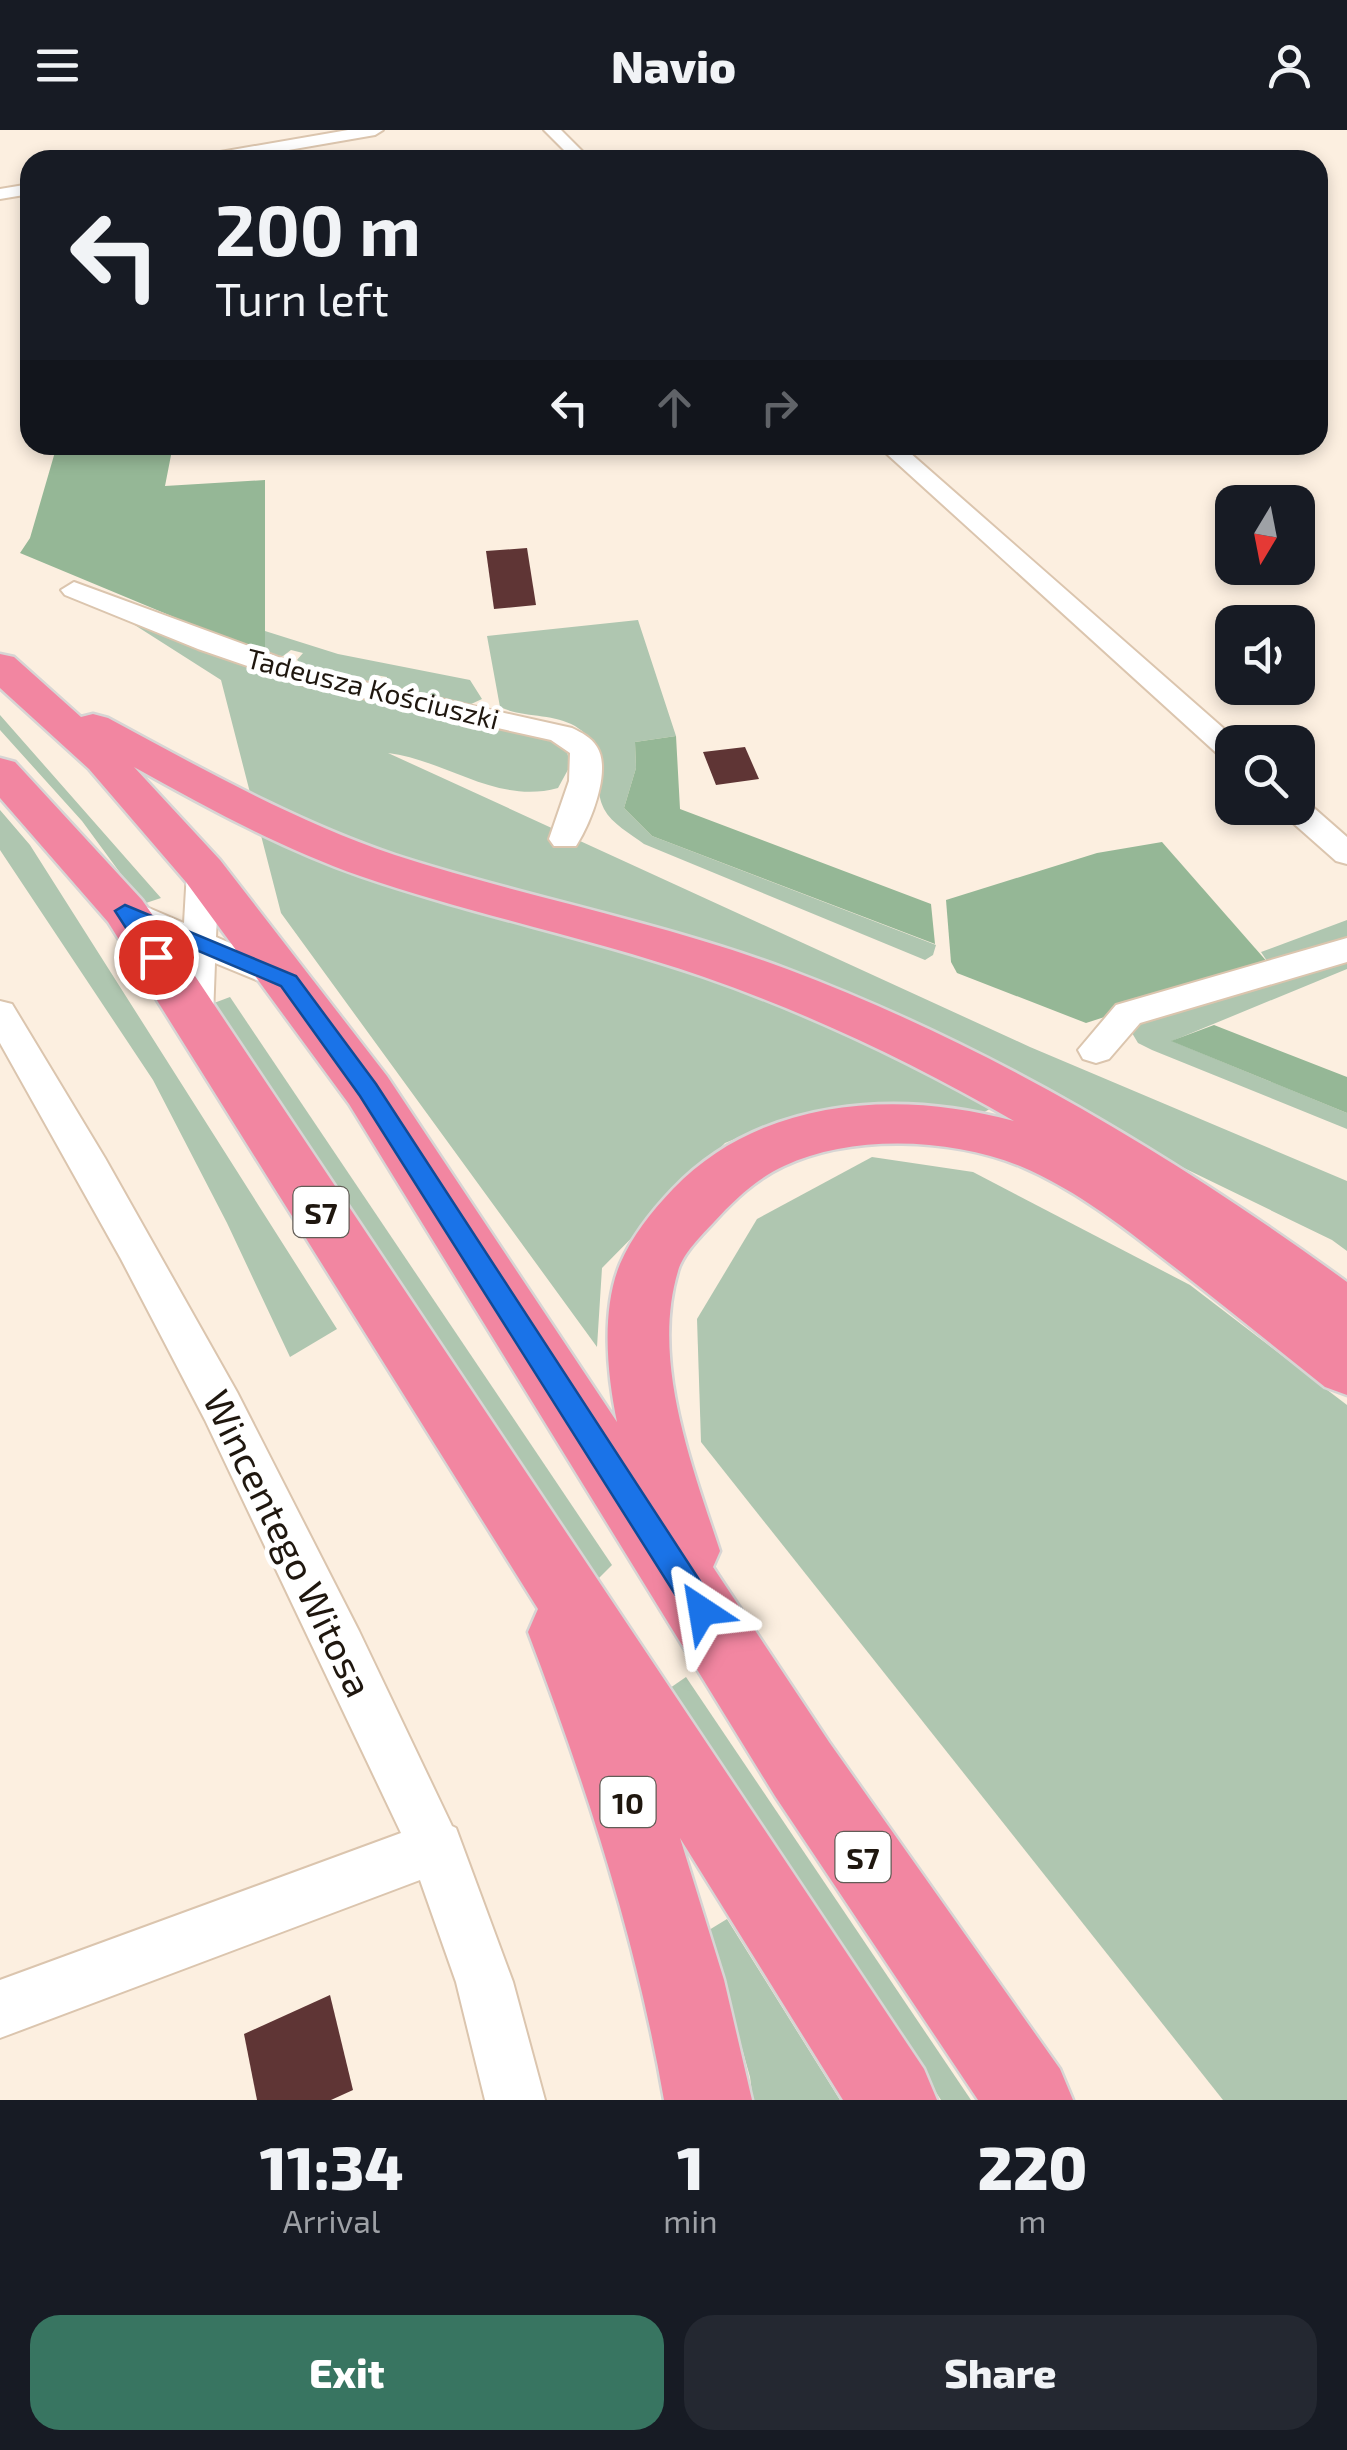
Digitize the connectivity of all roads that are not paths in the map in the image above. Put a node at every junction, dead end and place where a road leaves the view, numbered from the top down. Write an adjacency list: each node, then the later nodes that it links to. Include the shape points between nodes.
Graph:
1 (375, 130): 3 (street)
2 (552, 130): 4 (street)
3 (260, 150)
4 (573, 150)
5 (899, 455): 8 (street)
6 (74, 590): 11 (street, Tadeusza Kościuszki, via 292,673 571,739 586,760)
7 (16, 680): 13 (highway, S7, via 104,760); 21 (highway, via 292,832 377,865 764,980 889,1031 1042,1109 1205,1209)
8 (1215, 737)
9 (0, 771): 14 (highway, S7)
10 (1314, 825): 12 (street)
11 (565, 838)
12 (1347, 854)
13 (204, 871): 15 (street); 17 (highway, S7)
14 (125, 911): 15 (street); 19 (highway, S7)
15 (198, 945): 17 (street); 19 (street)
16 (1347, 950): 20 (street, via 1128,1014)
17 (288, 981): 24 (highway, S7, via 368,1090)
18 (0, 1014): 25 (street, Wincentego Witosa, via 254,1463)
19 (194, 1016): 23 (highway, S7)
20 (1096, 1050)
21 (1347, 1316)
22 (1347, 1368): 24 (highway, via 1134,1202 1079,1168 950,1128 846,1124 794,1138 734,1168 691,1204 649,1265 638,1326 640,1379)
23 (516, 1514): 28 (highway, 10, via 638,1829 671,1933); 29 (highway, S7)
24 (702, 1611): 30 (highway, S7)
25 (437, 1848): 26 (street); 27 (street, Wincentego Witosa, via 500,2024)
26 (0, 2008)
27 (514, 2100)
28 (708, 2100)
29 (893, 2100)
30 (1029, 2100)

